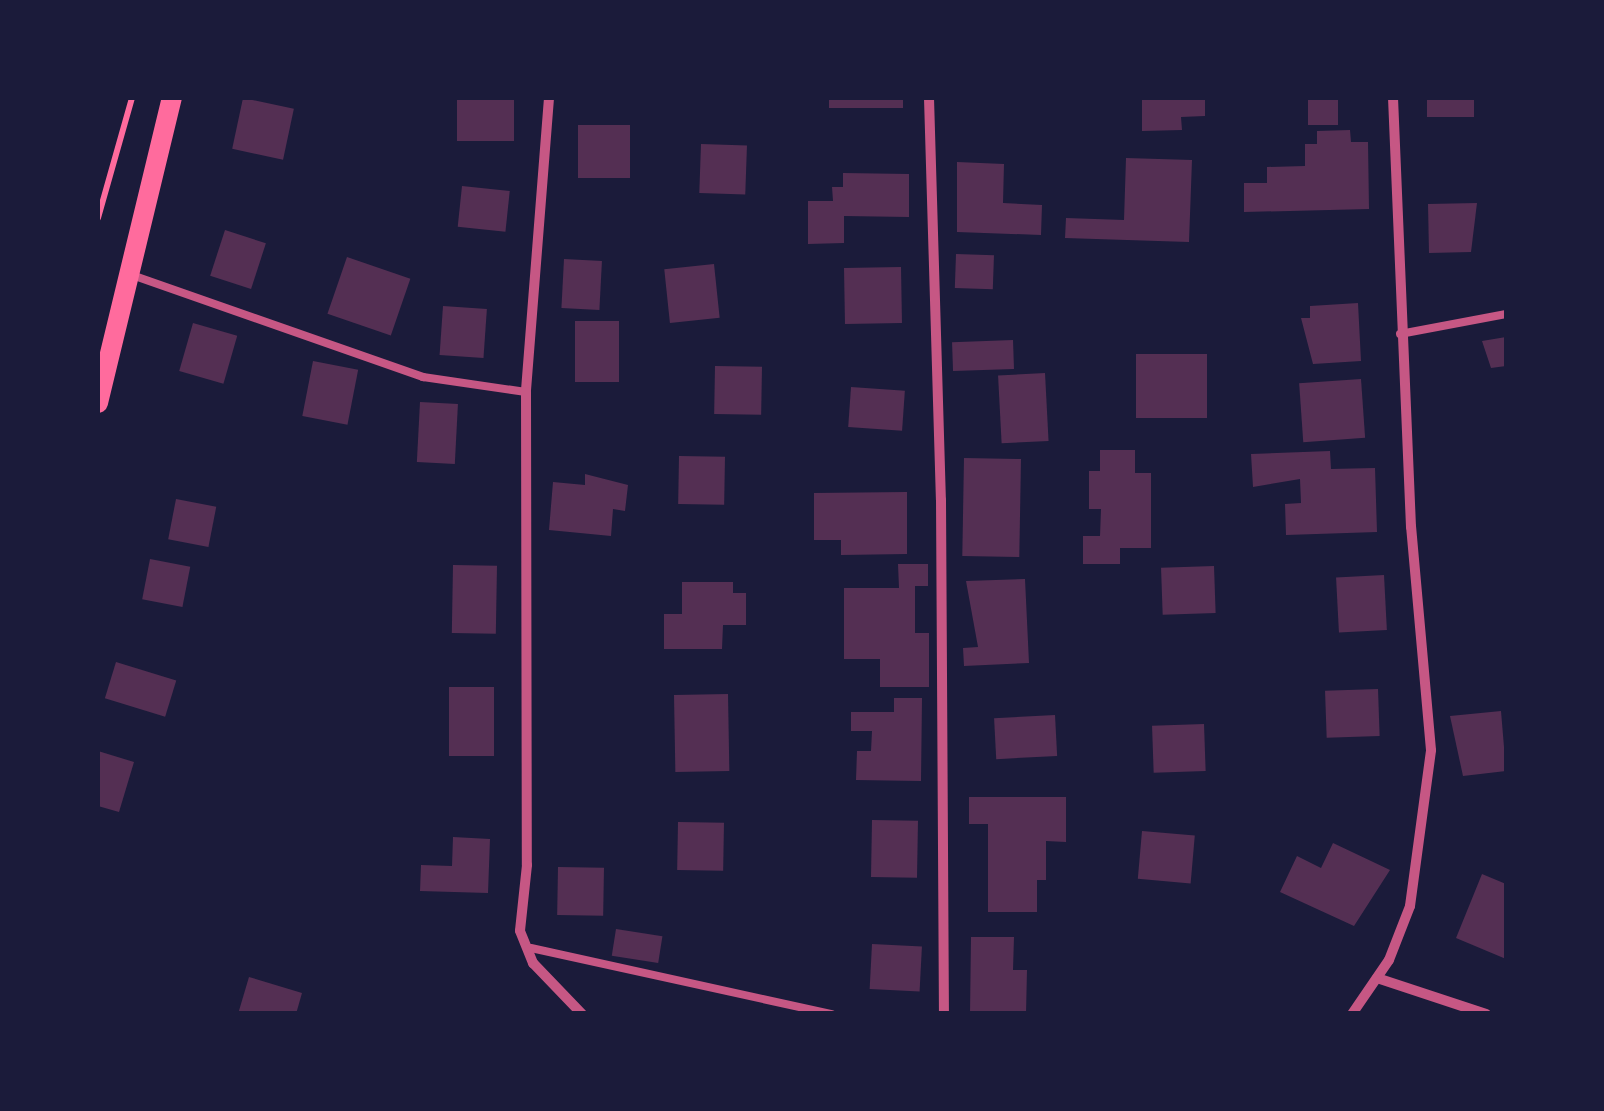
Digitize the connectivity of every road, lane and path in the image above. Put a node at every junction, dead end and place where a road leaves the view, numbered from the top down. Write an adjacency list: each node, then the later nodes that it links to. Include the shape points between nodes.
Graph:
1 (132, 98): 6 (path)
2 (172, 98): 7 (main road)
3 (549, 98): 10 (street)
4 (929, 98): 16 (street, via 941,500)
5 (1393, 98): 9 (street)
6 (98, 218)
7 (129, 274): 10 (lane, via 423,378); 11 (main road)
8 (1506, 314): 9 (lane)
9 (1400, 334): 13 (street, via 1431,750 1418,877)
10 (526, 392): 12 (street, via 527,865 520,930)
11 (98, 403)
12 (531, 948): 14 (street, via 533,963); 15 (lane)
13 (1377, 978): 17 (street); 18 (street)
14 (582, 1014)
15 (832, 1014)
16 (944, 1014)
17 (1352, 1014)
18 (1486, 1014)

